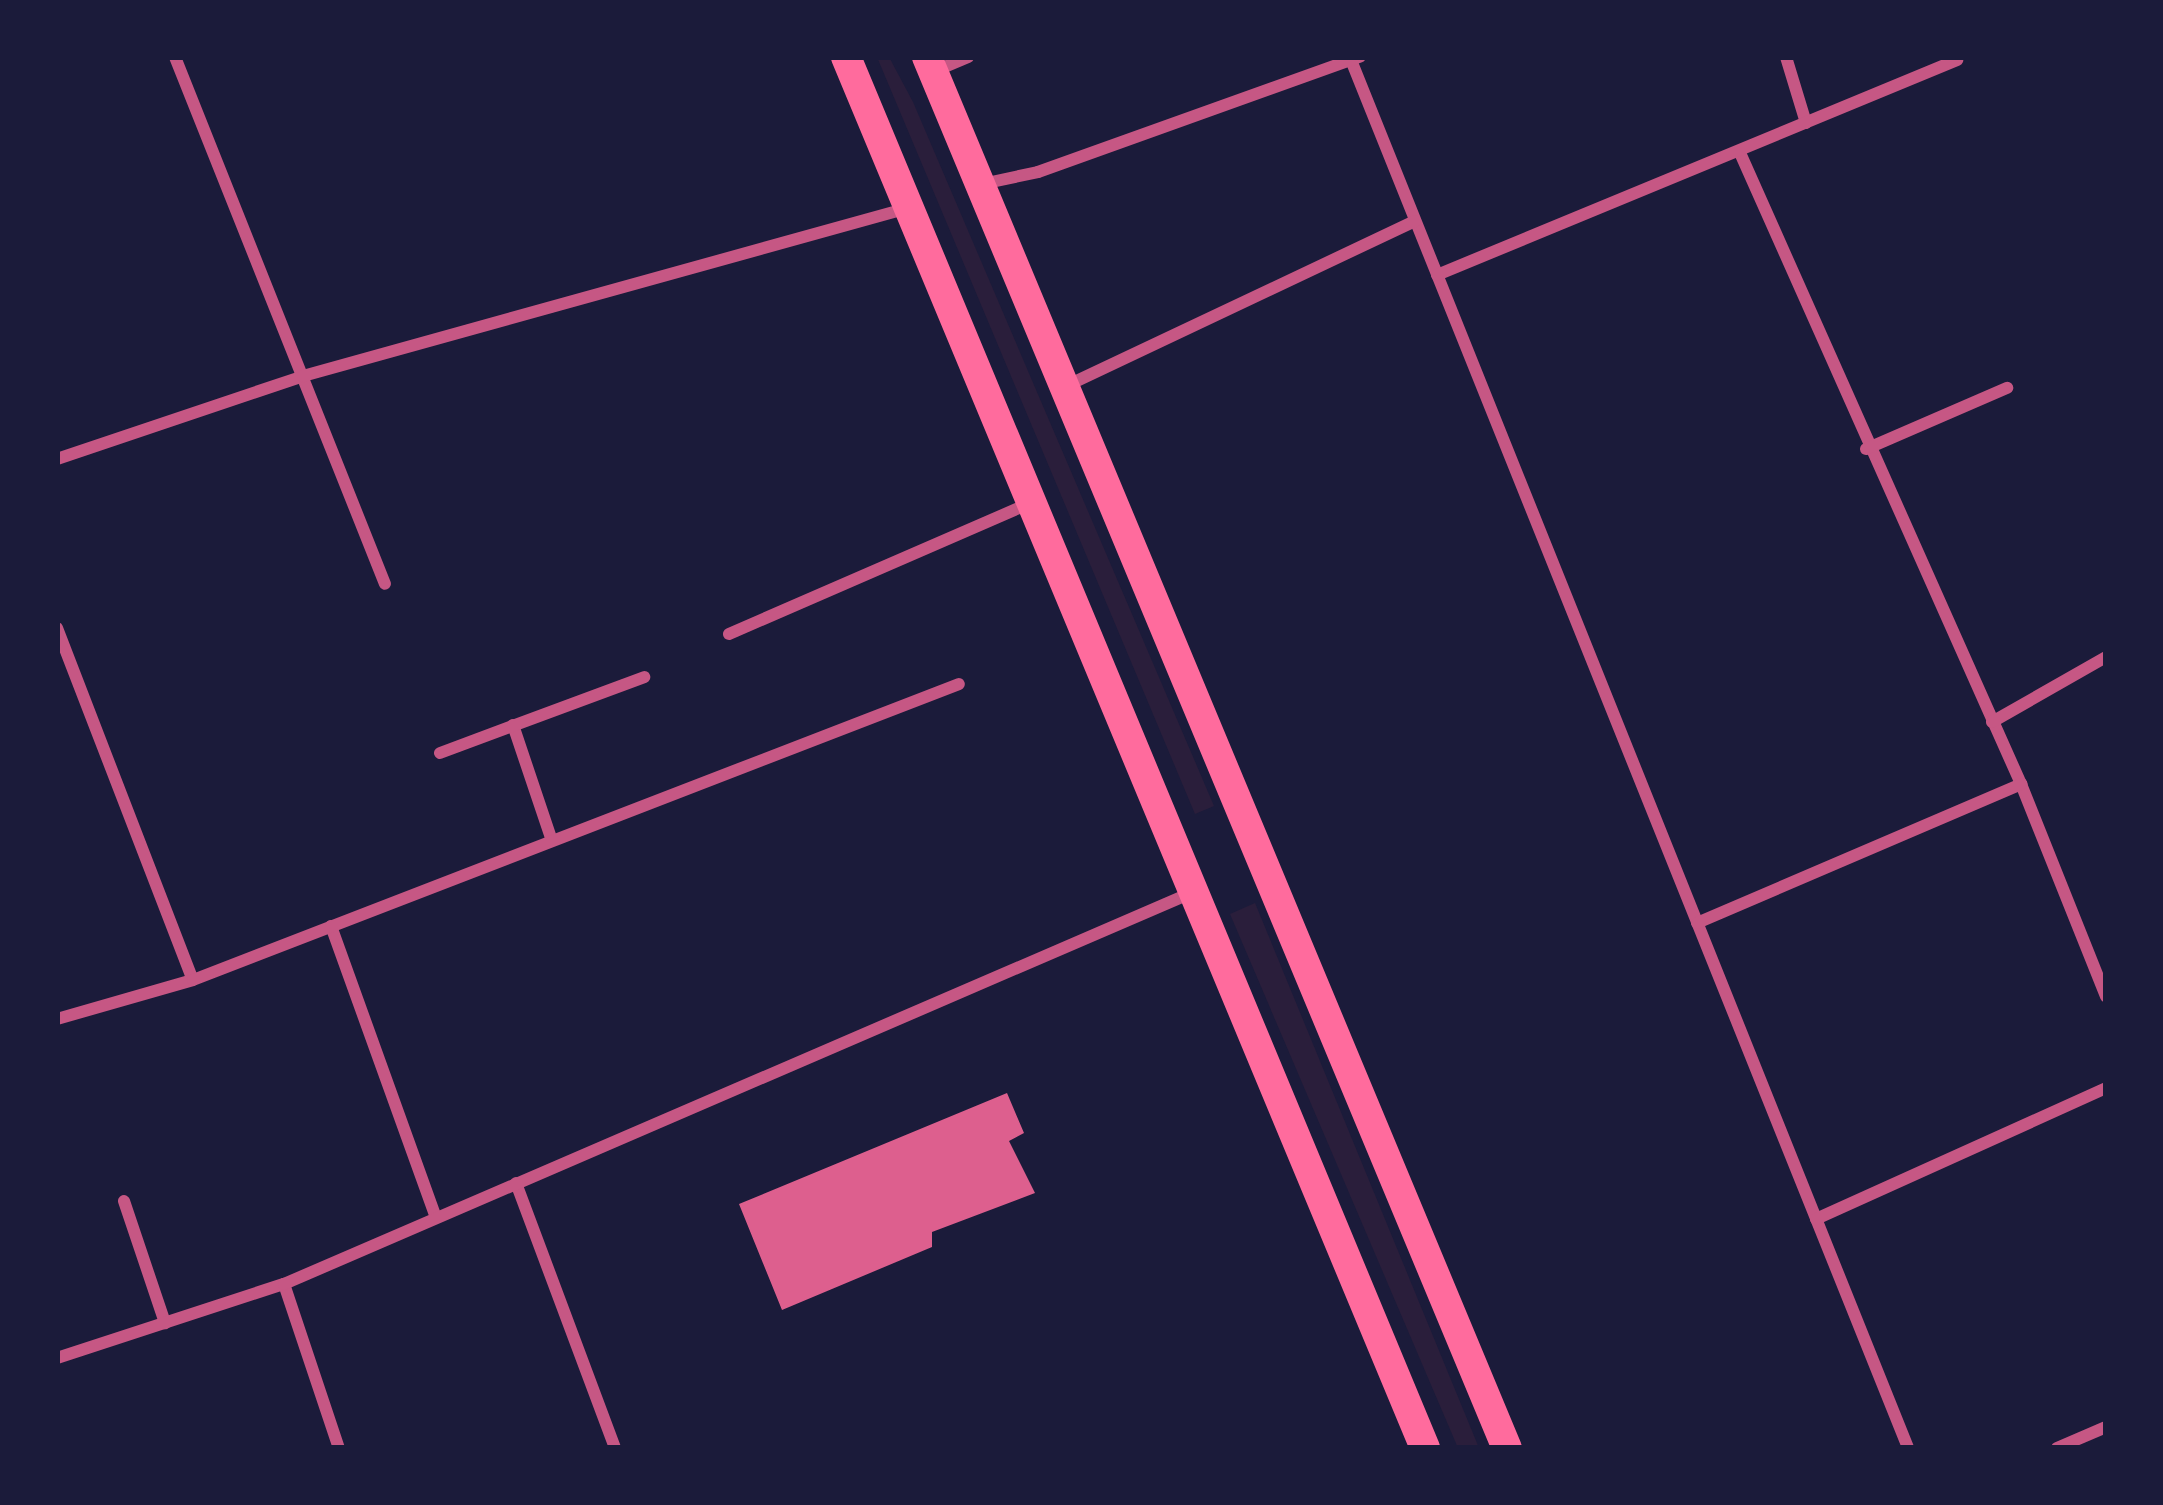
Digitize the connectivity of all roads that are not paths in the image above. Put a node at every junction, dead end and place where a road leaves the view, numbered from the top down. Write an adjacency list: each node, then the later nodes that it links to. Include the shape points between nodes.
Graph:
1 (175, 57): 14 (street)
2 (846, 57): 11 (main road)
3 (968, 57): 7 (street)
4 (1786, 57): 8 (street)
5 (1355, 58): 10 (street, via 1038,172); 12 (street)
6 (1957, 60): 8 (street)
7 (932, 62): 10 (main road)
8 (1807, 123): 9 (street)
9 (1741, 155): 13 (street); 17 (street)
10 (981, 184): 15 (main road)
11 (910, 208): 14 (street); 19 (main road)
12 (1415, 221): 13 (street); 15 (street)
13 (1437, 275): 32 (street)
14 (303, 376): 18 (street); 20 (street)
15 (1065, 386): 49 (main road)
16 (2007, 388): 17 (street)
17 (1866, 449): 26 (street)
18 (57, 459)
19 (1032, 502): 22 (street); 31 (main road)
20 (385, 584)
21 (57, 628): 34 (street)
22 (728, 634)
23 (2106, 657): 26 (street)
24 (644, 677): 27 (street)
25 (959, 684): 30 (street)
26 (1992, 722): 29 (street)
27 (513, 725): 28 (street); 30 (street)
28 (440, 753)
29 (2020, 784): 32 (street); 35 (street)
30 (552, 841): 33 (street)
31 (1191, 893): 38 (street); 48 (main road)
32 (1697, 923): 41 (street)
33 (331, 926): 34 (street); 40 (street)
34 (193, 980): 36 (street)
35 (2106, 998)
36 (57, 1018)
37 (2106, 1088): 41 (street)
38 (516, 1183): 40 (street); 47 (street)
39 (124, 1201): 43 (street)
40 (436, 1218): 42 (street)
41 (1816, 1220): 50 (street)
42 (284, 1284): 43 (street); 46 (street)
43 (165, 1323): 44 (street)
44 (57, 1358)
45 (2106, 1427): 51 (street)
46 (339, 1448)
47 (615, 1448)
48 (1425, 1448)
49 (1507, 1448)
50 (1908, 1448)
51 (2057, 1448)

